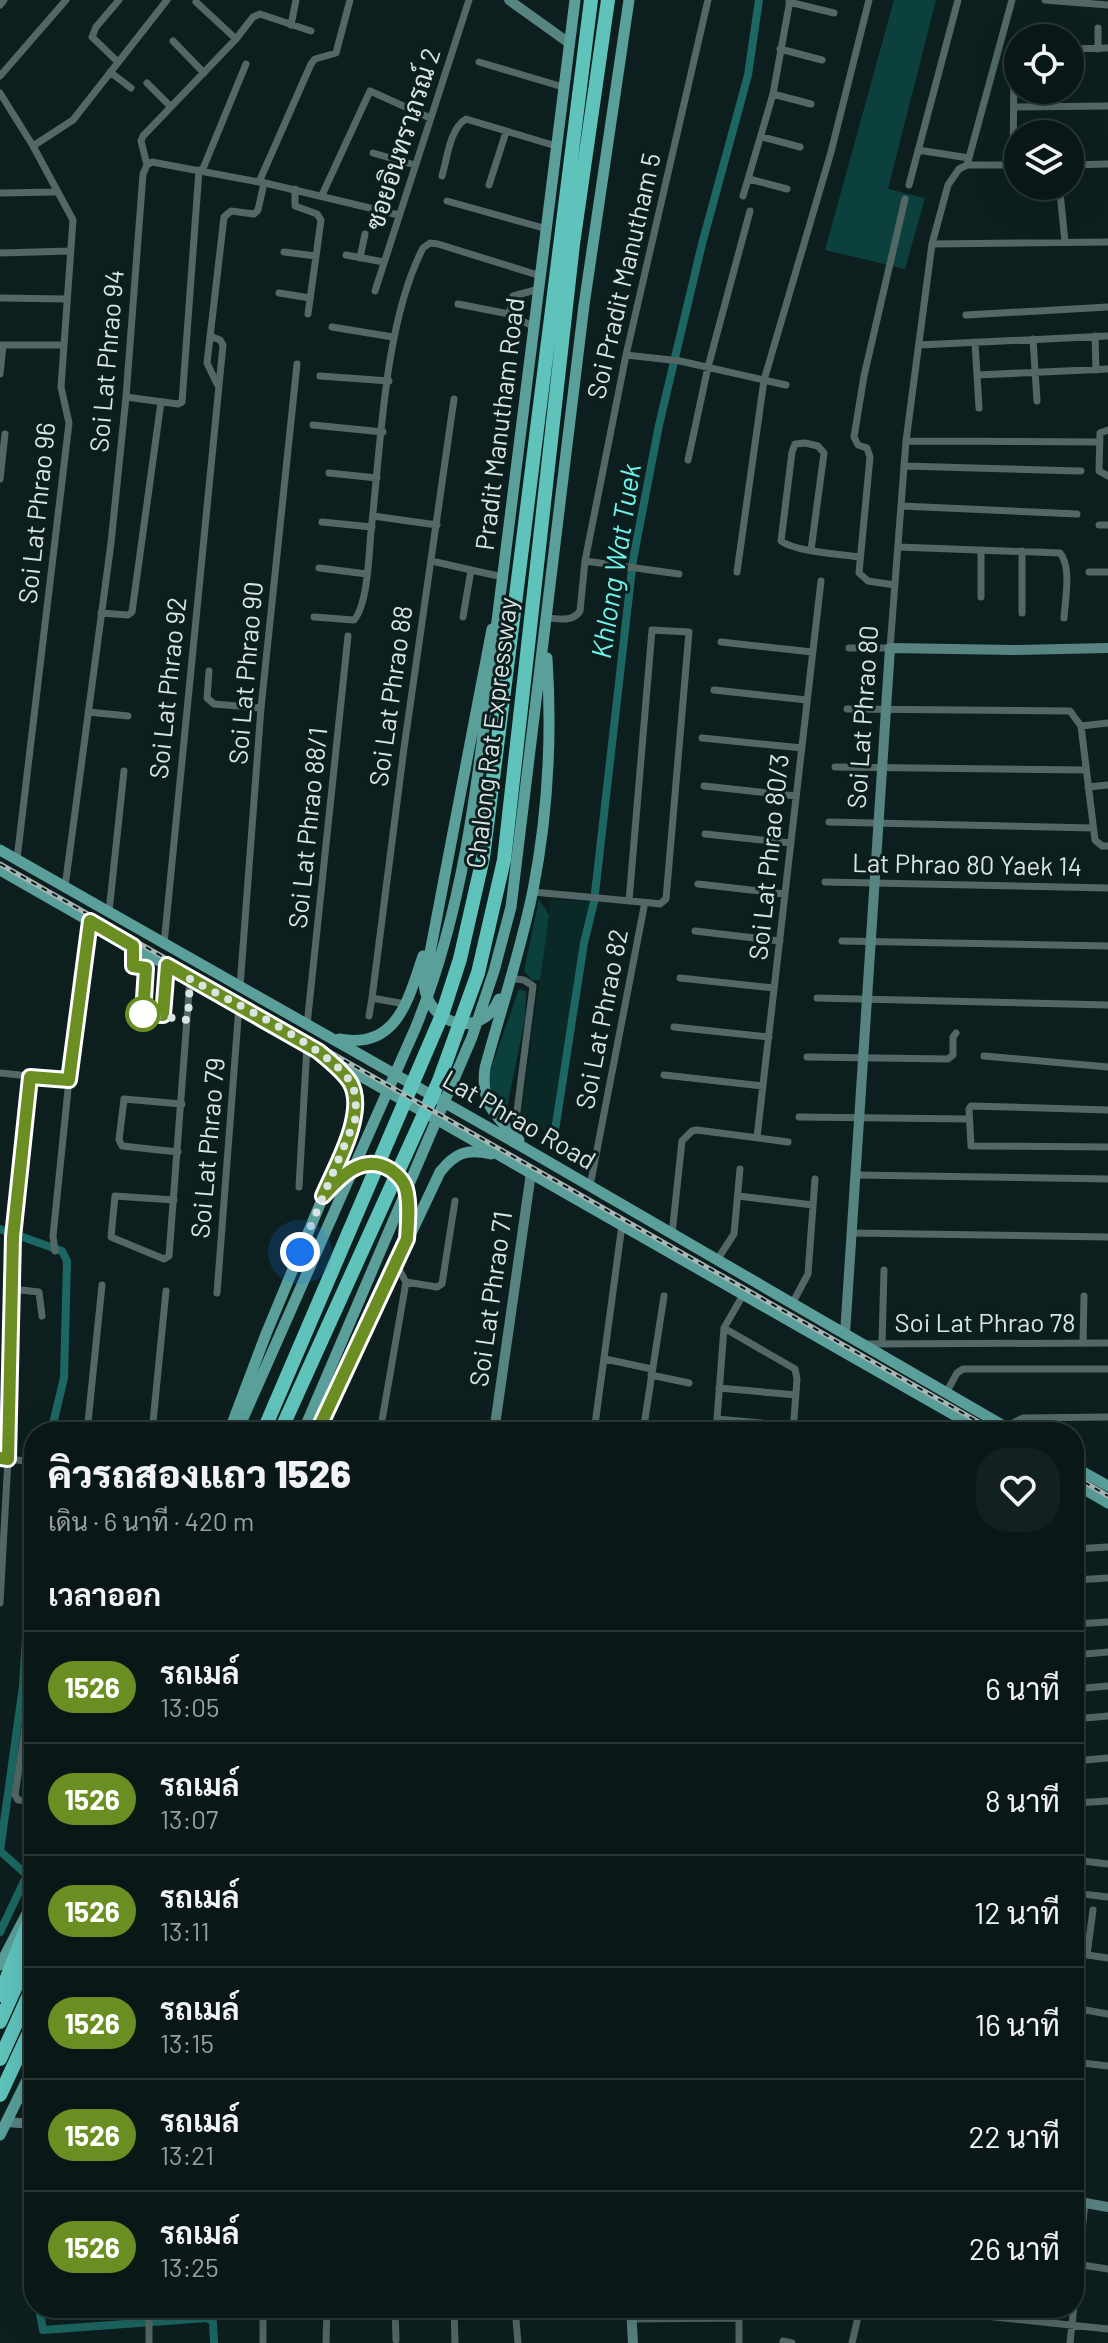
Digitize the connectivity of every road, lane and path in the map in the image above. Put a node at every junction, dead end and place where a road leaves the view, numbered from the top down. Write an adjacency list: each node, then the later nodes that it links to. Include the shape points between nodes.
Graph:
1 (4, 0): 20 (street)
2 (66, 0): 40 (street)
3 (119, 0): 35 (street, via 92,37)
4 (167, 0): 35 (street)
5 (296, 0): 23 (street)
6 (350, 0): 69 (street, via 336,53 311,64)
7 (469, 0): 51 (street, ซอยอินทราภรณ์ 2)
8 (509, 0): 28 (street)
9 (576, 0): 28 (main road, Pradit Manutham Road); 34 (main road)
10 (591, 0): 334 (highway, Chalong Rat Expressway, via 472,914 442,1015)
11 (608, 0): 335 (highway, Chalong Rat Expressway, via 573,244 504,860 488,934 439,1081)
12 (629, 0): 180 (main road, via 584,305)
13 (708, 0): 118 (street, Soi Pradit Manutham 5)
14 (869, 0): 127 (street)
15 (958, 0): 58 (street)
16 (1012, 0): 60 (street, Soi Lat Phrao 80)
17 (1045, 0): 21 (street)
18 (790, 1): 22 (street); 30 (street)
19 (196, 2): 26 (street)
20 (0, 5)
21 (1108, 5)
22 (834, 13)
23 (291, 25): 25 (street); 26 (street, via 256,15)
24 (1098, 28): 32 (street)
25 (311, 31)
26 (236, 39): 39 (street)
27 (173, 41): 39 (street)
28 (569, 43): 34 (main road, Pradit Manutham Road)
29 (1108, 48): 32 (street)
30 (780, 49): 33 (street); 45 (street)
31 (1084, 49): 32 (street)
32 (1098, 49)
33 (822, 60)
34 (567, 61): 42 (main road, Pradit Manutham Road)
35 (118, 62): 38 (street)
36 (479, 62): 42 (street)
37 (246, 64): 66 (street)
38 (110, 72): 43 (street); 55 (street, via 73,120)
39 (204, 73): 49 (street)
40 (0, 76)
41 (147, 83): 49 (street)
42 (563, 87): 56 (main road, Pradit Manutham Road)
43 (131, 88)
44 (0, 93): 55 (street, Soi Lat Phrao 96)
45 (773, 94): 46 (street); 54 (street)
46 (811, 104)
47 (1016, 104): 50 (street)
48 (1108, 106): 50 (street)
49 (171, 107): 63 (street, Soi Lat Phrao 94, via 142,138)
50 (1016, 107): 52 (street)
51 (430, 118): 64 (street, ซอยอินทราภรณ์ 2); 76 (street, via 370,91)
52 (1016, 120)
53 (506, 132): 56 (street); 67 (street, via 471,119 460,122); 70 (street)
54 (762, 137): 57 (street); 68 (street)
55 (33, 146): 74 (street, Soi Lat Phrao 96)
56 (556, 146): 83 (main road, Pradit Manutham Road)
57 (800, 147)
58 (918, 150): 60 (street); 71 (street)
59 (373, 153): 64 (street)
60 (968, 162): 61 (street); 87 (street, Soi Lat Phrao 80, via 948,185)
61 (1004, 164)
62 (1108, 164): 65 (street)
63 (147, 165): 66 (street); 131 (street, Soi Lat Phrao 94, via 139,208)
64 (415, 165): 82 (street, ซอยอินทราภรณ์ 2)
65 (1084, 165)
66 (201, 171): 69 (street); 134 (street, via 182,402)
67 (442, 176)
68 (749, 179): 73 (street); 77 (street)
69 (262, 182): 72 (street); 109 (street, via 254,214 231,211 224,217)
70 (489, 185)
71 (909, 185)
72 (295, 189): 76 (street); 92 (street, via 295,206 321,220)
73 (787, 189)
74 (55, 192): 75 (street); 88 (street, Soi Lat Phrao 96, via 73,220)
75 (0, 193)
76 (322, 195): 82 (street)
77 (743, 196)
78 (905, 199): 161 (street, via 855,429 855,442 867,448 870,457)
79 (1061, 200): 85 (street)
80 (447, 201): 83 (street)
81 (750, 211): 120 (street)
82 (399, 215): 94 (street, ซอยอินทราภรณ์ 2)
83 (547, 229): 95 (main road, Pradit Manutham Road)
84 (365, 234): 93 (street)
85 (1065, 242): 86 (street); 87 (street)
86 (1108, 242)
87 (932, 244): 117 (street, Soi Lat Phrao 80)
88 (70, 251): 90 (street); 101 (street, Soi Lat Phrao 96)
89 (284, 252): 92 (street)
90 (0, 253)
91 (346, 255): 93 (street)
92 (316, 256): 100 (street)
93 (360, 258): 94 (street)
94 (384, 262): 97 (street, ซอยอินทราภรณ์ 2)
95 (541, 276): 96 (main road, Pradit Manutham Road); 112 (street, via 430,243 418,257)
96 (539, 289): 105 (street, via 513,296); 108 (main road, Pradit Manutham Road)
97 (375, 291)
98 (279, 293): 100 (street)
99 (0, 298): 101 (street)
100 (310, 298): 104 (street)
101 (66, 299): 116 (street, Soi Lat Phrao 96)
102 (458, 304): 105 (street)
103 (1108, 307): 106 (street)
104 (308, 314)
105 (509, 314): 108 (street)
106 (966, 315)
107 (332, 327): 112 (street)
108 (534, 327): 171 (main road, Pradit Manutham Road)
109 (210, 336): 129 (street, via 207,363); 129 (street, Soi Lat Phrao 92, via 223,342)
110 (1095, 336): 111 (street); 113 (street); 122 (street)
111 (1108, 336)
112 (393, 337): 128 (street)
113 (1033, 339): 114 (street); 123 (street)
114 (975, 342): 117 (street); 125 (street)
115 (1, 345): 116 (street); 124 (street)
116 (63, 345): 216 (street, Soi Lat Phrao 96, via 61,387 69,423)
117 (919, 345): 140 (street, Soi Lat Phrao 80)
118 (626, 355): 120 (street); 162 (street, Soi Pradit Manutham 5)
119 (297, 364): 192 (street, Soi Lat Phrao 90)
120 (708, 367): 127 (street); 142 (street)
121 (1108, 369): 122 (street)
122 (1096, 370): 123 (street)
123 (1034, 373): 125 (street); 133 (street)
124 (0, 374)
125 (977, 375): 135 (street)
126 (320, 376): 128 (street)
127 (764, 380): 130 (street); 166 (street)
128 (389, 381): 138 (street)
129 (218, 385): 234 (street, Soi Lat Phrao 92)
130 (786, 385)
131 (126, 397): 134 (street); 176 (street, Soi Lat Phrao 94)
132 (454, 399): 153 (street, Soi Lat Phrao 88)
133 (1037, 401)
134 (161, 402): 176 (street, via 132,612)
135 (979, 408)
136 (313, 425): 138 (street)
137 (1108, 430): 141 (street, via 1100,433)
138 (383, 432): 147 (street)
139 (5, 434): 148 (street)
140 (906, 441): 141 (street); 143 (street, Soi Lat Phrao 80)
141 (1099, 442): 146 (street, via 1099,471)
142 (688, 460)
143 (904, 466): 144 (street); 149 (street, Soi Lat Phrao 80)
144 (1081, 471)
145 (329, 473): 147 (street)
146 (1108, 476)
147 (377, 478): 151 (street)
148 (0, 479)
149 (901, 506): 150 (street); 157 (street, Soi Lat Phrao 80)
150 (1077, 514)
151 (373, 516): 153 (street); 156 (street)
152 (322, 522): 156 (street)
153 (437, 525): 242 (street, Soi Lat Phrao 88)
154 (1099, 525): 155 (street)
155 (1108, 525)
156 (372, 527): 169 (street)
157 (898, 547): 159 (street); 173 (street, Soi Lat Phrao 80)
158 (811, 550): 158 (street, via 781,541 792,452 799,442 824,453); 161 (street)
159 (981, 550): 160 (street); 174 (street)
160 (1022, 551): 177 (street); 181 (street, via 1064,556)
161 (860, 557): 173 (street, via 862,577)
162 (585, 561): 170 (street); 180 (street, Soi Pradit Manutham 5, via 577,616)
163 (436, 562): 165 (street)
164 (319, 568): 169 (street)
165 (471, 570): 171 (street); 179 (street)
166 (737, 572)
167 (1089, 572): 168 (street)
168 (1108, 572)
169 (367, 574): 178 (street, via 354,620)
170 (679, 574)
171 (503, 577): 175 (main road, Pradit Manutham Road)
172 (821, 581): 188 (street, Soi Lat Phrao 80/3)
173 (895, 585): 186 (street, Soi Lat Phrao 80)
174 (981, 597)
175 (498, 610): 229 (main road); 333 (main road, Pradit Manutham Road, via 457,891 435,980)
176 (101, 613): 195 (street, Soi Lat Phrao 94)
177 (1022, 613)
178 (314, 617)
179 (463, 617)
180 (548, 618): 182 (main road)
181 (1064, 618)
182 (546, 633): 223 (main road, via 549,758); 336 (main road, via 511,907 494,971 472,1037)
183 (348, 636): 249 (street, Soi Lat Phrao 88/1)
184 (721, 642): 188 (street)
185 (849, 648): 186 (street)
186 (890, 648): 187 (street); 194 (street, Soi Lat Phrao 80)
187 (1108, 648)
188 (812, 652): 191 (street, Soi Lat Phrao 80/3)
189 (209, 671): 192 (street, via 207,698 214,704)
190 (714, 690): 191 (street)
191 (807, 700): 200 (street, Soi Lat Phrao 80/3)
192 (261, 708): 240 (street, Soi Lat Phrao 90)
193 (847, 709): 194 (street)
194 (885, 710): 198 (street, via 1070,711); 202 (street, Soi Lat Phrao 80)
195 (88, 712): 196 (street); 221 (street, Soi Lat Phrao 94)
196 (128, 716)
197 (1108, 723): 198 (street)
198 (1081, 726): 203 (street)
199 (702, 738): 200 (street)
200 (802, 748): 208 (street, Soi Lat Phrao 80/3)
201 (835, 767): 202 (street)
202 (881, 767): 203 (street); 210 (street, Soi Lat Phrao 80)
203 (1086, 770): 207 (street)
204 (124, 771): 227 (street)
205 (1108, 785): 207 (street)
206 (704, 786): 208 (street)
207 (1088, 787): 211 (street)
208 (796, 796): 213 (street, Soi Lat Phrao 80/3)
209 (829, 822): 210 (street)
210 (877, 824): 211 (street); 219 (street, Soi Lat Phrao 80)
211 (1093, 828): 214 (street, via 1098,844)
212 (705, 834): 213 (street)
213 (791, 843): 224 (street, Soi Lat Phrao 80/3)
214 (1108, 846)
215 (0, 850): 216 (main road, Lat Phrao Road)
216 (17, 859): 221 (main road, Lat Phrao Road)
217 (0, 870): 228 (main road, Lat Phrao Road)
218 (825, 882): 219 (street, Lat Phrao 80 Yaek 14)
219 (874, 883): 222 (street, Lat Phrao 80 Yaek 14); 233 (street, Soi Lat Phrao 80)
220 (698, 884): 224 (street)
221 (65, 887): 227 (main road, Lat Phrao Road)
222 (1108, 888)
223 (533, 892): 225 (street); 236 (main road)
224 (785, 894): 231 (street, Soi Lat Phrao 80/3)
225 (629, 901): 225 (street, via 652,630 689,632 667,896 660,904)
226 (644, 907): 286 (street, Soi Lat Phrao 82)
227 (109, 912): 234 (main road, Lat Phrao Road)
228 (90, 921): 239 (main road, Lat Phrao Road); 264 (street)
229 (435, 921): 236 (main road, via 424,984 429,1005 438,1015 456,1022 489,1017); 245 (main road)
230 (695, 931): 231 (street)
231 (780, 941): 241 (street, Soi Lat Phrao 80/3)
232 (842, 941): 233 (street)
233 (870, 942): 235 (street); 244 (street, Soi Lat Phrao 80)
234 (164, 944): 240 (main road, Lat Phrao Road)
235 (1108, 946)
236 (514, 962): 237 (main road)
237 (509, 978): 274 (main road, via 482,1085 491,1111); 274 (street, via 533,986)
238 (680, 978): 241 (street)
239 (190, 979): 247 (main road, Lat Phrao Road); 268 (street)
240 (240, 988): 249 (main road, Lat Phrao Road)
241 (774, 988): 252 (street, Soi Lat Phrao 80/3)
242 (372, 998): 245 (street); 248 (street, Soi Lat Phrao 88)
243 (817, 998): 244 (street)
244 (866, 999): 246 (street); 258 (street, Soi Lat Phrao 80)
245 (405, 1004): 253 (main road, via 392,1026 372,1039)
246 (1108, 1005)
247 (239, 1006): 254 (main road, Lat Phrao Road); 306 (street, Soi Lat Phrao 79)
248 (369, 1016)
249 (307, 1025): 253 (main road, Lat Phrao Road)
250 (674, 1027): 252 (street)
251 (956, 1033): 258 (street, via 948,1059)
252 (769, 1037): 265 (street, Soi Lat Phrao 80/3)
253 (330, 1038): 263 (main road, Lat Phrao Road)
254 (307, 1045): 255 (main road, Lat Phrao Road); 287 (street)
255 (318, 1051): 267 (main road, Lat Phrao Road); 288 (main road, via 350,1083 356,1106)
256 (984, 1056): 259 (street)
257 (807, 1057): 258 (street)
258 (863, 1058): 272 (street, Soi Lat Phrao 80)
259 (1108, 1067)
260 (0, 1073): 262 (street)
261 (664, 1075): 265 (street)
262 (30, 1077): 264 (street); 304 (street)
263 (404, 1079): 266 (main road, Lat Phrao Road); 267 (main road)
264 (69, 1080): 298 (street)
265 (763, 1086): 275 (street, Soi Lat Phrao 80/3)
266 (425, 1092): 269 (main road); 278 (main road, Lat Phrao Road)
267 (395, 1094): 269 (main road, Lat Phrao Road)
268 (182, 1104): 279 (street); 279 (street, via 124,1099 119,1140 122,1146)
269 (418, 1107): 280 (main road, Lat Phrao Road)
270 (1108, 1110): 273 (street, via 971,1106)
271 (799, 1117): 272 (street)
272 (859, 1117): 273 (street); 283 (street, Soi Lat Phrao 80)
273 (969, 1119): 277 (street, via 974,1147)
274 (514, 1135): 278 (main road)
275 (757, 1137): 276 (street); 295 (street, via 697,1130 686,1135)
276 (788, 1142)
277 (1108, 1147)
278 (528, 1150): 286 (main road, Lat Phrao Road)
279 (178, 1152): 290 (street)
280 (514, 1163): 282 (main road, Lat Phrao Road); 297 (main road, via 476,1150 456,1155 440,1172)
281 (740, 1169): 289 (street)
282 (531, 1173): 293 (main road, Lat Phrao Road); 339 (street, Soi Lat Phrao 71)
283 (855, 1175): 285 (street); 294 (street, Soi Lat Phrao 80)
284 (815, 1179): 292 (street)
285 (1108, 1179)
286 (590, 1186): 295 (main road, Lat Phrao Road)
287 (299, 1187)
288 (323, 1196): 297 (main road, via 361,1164 389,1169 405,1187); 332 (main road)
289 (738, 1196): 292 (street); 299 (street, via 734,1234)
290 (174, 1200): 290 (street, via 169,1256 164,1259 112,1239 115,1196)
291 (455, 1201): 302 (street, via 442,1284)
292 (813, 1205): 310 (street, via 808,1274)
293 (622, 1225): 307 (main road, Lat Phrao Road); 318 (street)
294 (852, 1233): 296 (street); 313 (street, Soi Lat Phrao 80)
295 (672, 1234): 299 (main road, Lat Phrao Road)
296 (1108, 1237)
297 (407, 1239): 300 (main road)
298 (55, 1247)
299 (717, 1260): 310 (main road, Lat Phrao Road)
300 (396, 1264): 302 (street); 337 (main road)
301 (884, 1270): 314 (street)
302 (406, 1282): 338 (street)
303 (102, 1285): 330 (street)
304 (12, 1289): 311 (street, via 39,1292); 320 (street)
305 (166, 1291): 331 (street)
306 (217, 1293)
307 (743, 1295): 312 (street); 329 (main road, Lat Phrao Road)
308 (664, 1296): 322 (street)
309 (1084, 1296): 315 (street)
310 (792, 1304): 313 (main road, Lat Phrao Road)
311 (42, 1316)
312 (724, 1328): 324 (street); 326 (street, via 795,1369)
313 (845, 1334): 317 (main road, Lat Phrao Road)
314 (882, 1343): 315 (street, Soi Lat Phrao 78); 317 (street, Soi Lat Phrao 78)
315 (1083, 1343): 316 (street, Soi Lat Phrao 78)
316 (1108, 1343)
317 (861, 1344): 325 (main road, Lat Phrao Road)
318 (605, 1359): 322 (street); 340 (street)
319 (0, 1363): 320 (street)
320 (10, 1364): 347 (street)
321 (1108, 1369): 325 (street, via 963,1369)
322 (651, 1372): 323 (street); 341 (street)
323 (689, 1383)
324 (719, 1388): 326 (street); 328 (street)
325 (946, 1393): 345 (main road, Lat Phrao Road)
326 (796, 1395): 344 (street)
327 (1108, 1417): 346 (street)
328 (717, 1419): 342 (street); 343 (street)
329 (965, 1421)
330 (88, 1422)
331 (153, 1422)
332 (233, 1422)
333 (241, 1422)
334 (267, 1422)
335 (285, 1422)
336 (307, 1422)
337 (322, 1422)
338 (382, 1422)
339 (495, 1422)
340 (596, 1422)
341 (644, 1422)
342 (717, 1422)
343 (740, 1422)
344 (794, 1422)
345 (996, 1422)
346 (1019, 1422)
347 (4, 1458): 348 (street); 357 (street)
348 (24, 1461)
349 (1084, 1471): 350 (main road)
350 (1106, 1481)
351 (1084, 1489): 352 (main road)
352 (1108, 1503)
353 (1108, 1547): 354 (street)
354 (1084, 1548)
355 (1108, 1578): 356 (street)
356 (1084, 1579)
357 (0, 1603)
358 (1108, 1622): 359 (street)
359 (1084, 1623)
360 (1108, 1652): 361 (street)
361 (1084, 1654)
362 (1108, 1686): 363 (street)
363 (1084, 1688)
364 (1108, 1716): 365 (street)
365 (1084, 1718)
366 (24, 1735): 369 (street, via 15,1795)
367 (1108, 1758): 368 (street)
368 (1084, 1760)
369 (24, 1800)
370 (1108, 1801): 371 (street)
371 (1084, 1802)
372 (1084, 1861): 373 (street)
373 (1108, 1864)
374 (1084, 1894): 375 (street)
375 (1108, 1897)
376 (1093, 1910): 380 (street)
377 (24, 1922): 382 (main road)
378 (24, 1928): 382 (highway)
379 (1084, 1955): 380 (street)
380 (1087, 1955): 381 (street)
381 (1108, 1958)
382 (5, 1963): 384 (highway)
383 (24, 1968): 388 (highway)
384 (0, 1995)
385 (24, 2006): 390 (highway)
386 (1084, 2010): 387 (street)
387 (1108, 2014)
388 (0, 2022)
389 (24, 2043): 394 (highway)
390 (0, 2059)
391 (1084, 2063): 392 (street)
392 (1108, 2066)
393 (24, 2086): 395 (main road)
394 (0, 2095)
395 (6, 2122): 396 (street); 397 (main road)
396 (24, 2124)
397 (0, 2135)
398 (1084, 2203): 399 (street)
399 (1108, 2207)
400 (1084, 2265): 401 (street)
401 (1108, 2269)
402 (149, 2318): 416 (street)
403 (263, 2318): 417 (street)
404 (327, 2318): 418 (street)
405 (395, 2318): 415 (street)
406 (454, 2318): 419 (street)
407 (516, 2318): 420 (street)
408 (631, 2318): 421 (street)
409 (739, 2318): 422 (street)
410 (856, 2318): 423 (street)
411 (1005, 2318): 413 (street)
412 (1072, 2318): 413 (street)
413 (1072, 2325): 414 (street); 424 (street)
414 (1108, 2329)
415 (396, 2340)
416 (149, 2343)
417 (263, 2343)
418 (326, 2343)
419 (455, 2343)
420 (518, 2343)
421 (633, 2343)
422 (739, 2343)
423 (852, 2343)
424 (1070, 2343)

